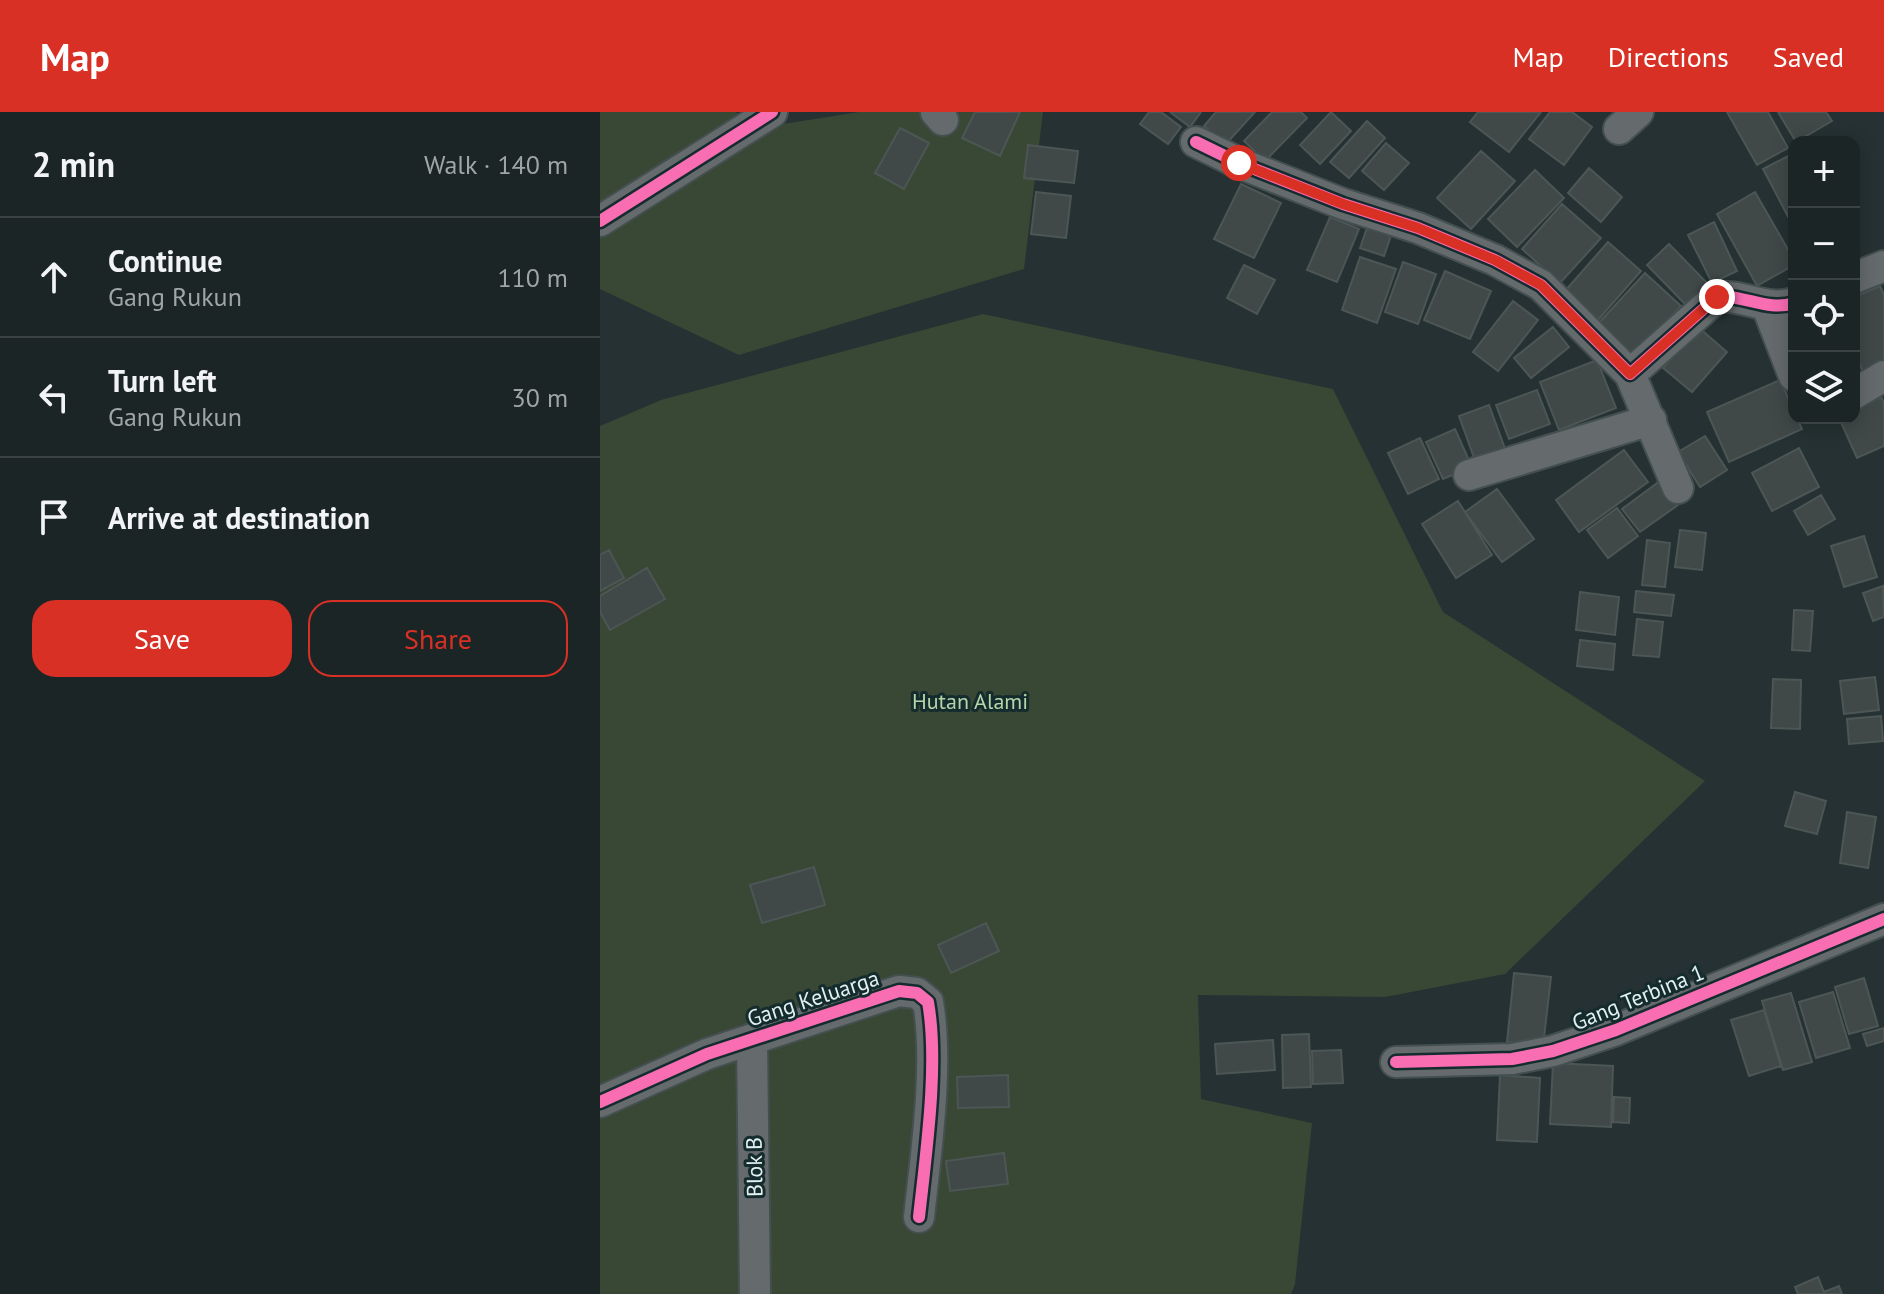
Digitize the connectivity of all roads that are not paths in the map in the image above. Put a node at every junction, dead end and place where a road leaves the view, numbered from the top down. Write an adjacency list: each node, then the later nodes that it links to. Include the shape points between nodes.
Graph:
1 (772, 112): 3 (street)
2 (1196, 142): 8 (street, via 1291,184 1495,260 1541,285)
3 (600, 221)
4 (1884, 266): 5 (street)
5 (1860, 276)
6 (1780, 304): 7 (street); 8 (street, via 1717,297)
7 (1789, 352)
8 (1630, 374): 11 (street)
9 (1884, 376): 10 (street)
10 (1860, 390)
11 (1651, 420): 12 (street); 13 (street)
12 (1469, 475)
13 (1678, 488)
14 (1884, 919): 16 (street, Gang Terbina 1, via 1553,1051 1512,1059)
15 (752, 1039): 17 (street, Gang Keluarga); 18 (street, Gang Keluarga, via 899,991 917,993 928,1002 932,1050); 19 (street, Blok B)
16 (1396, 1062)
17 (600, 1102)
18 (919, 1217)
19 (755, 1294)

